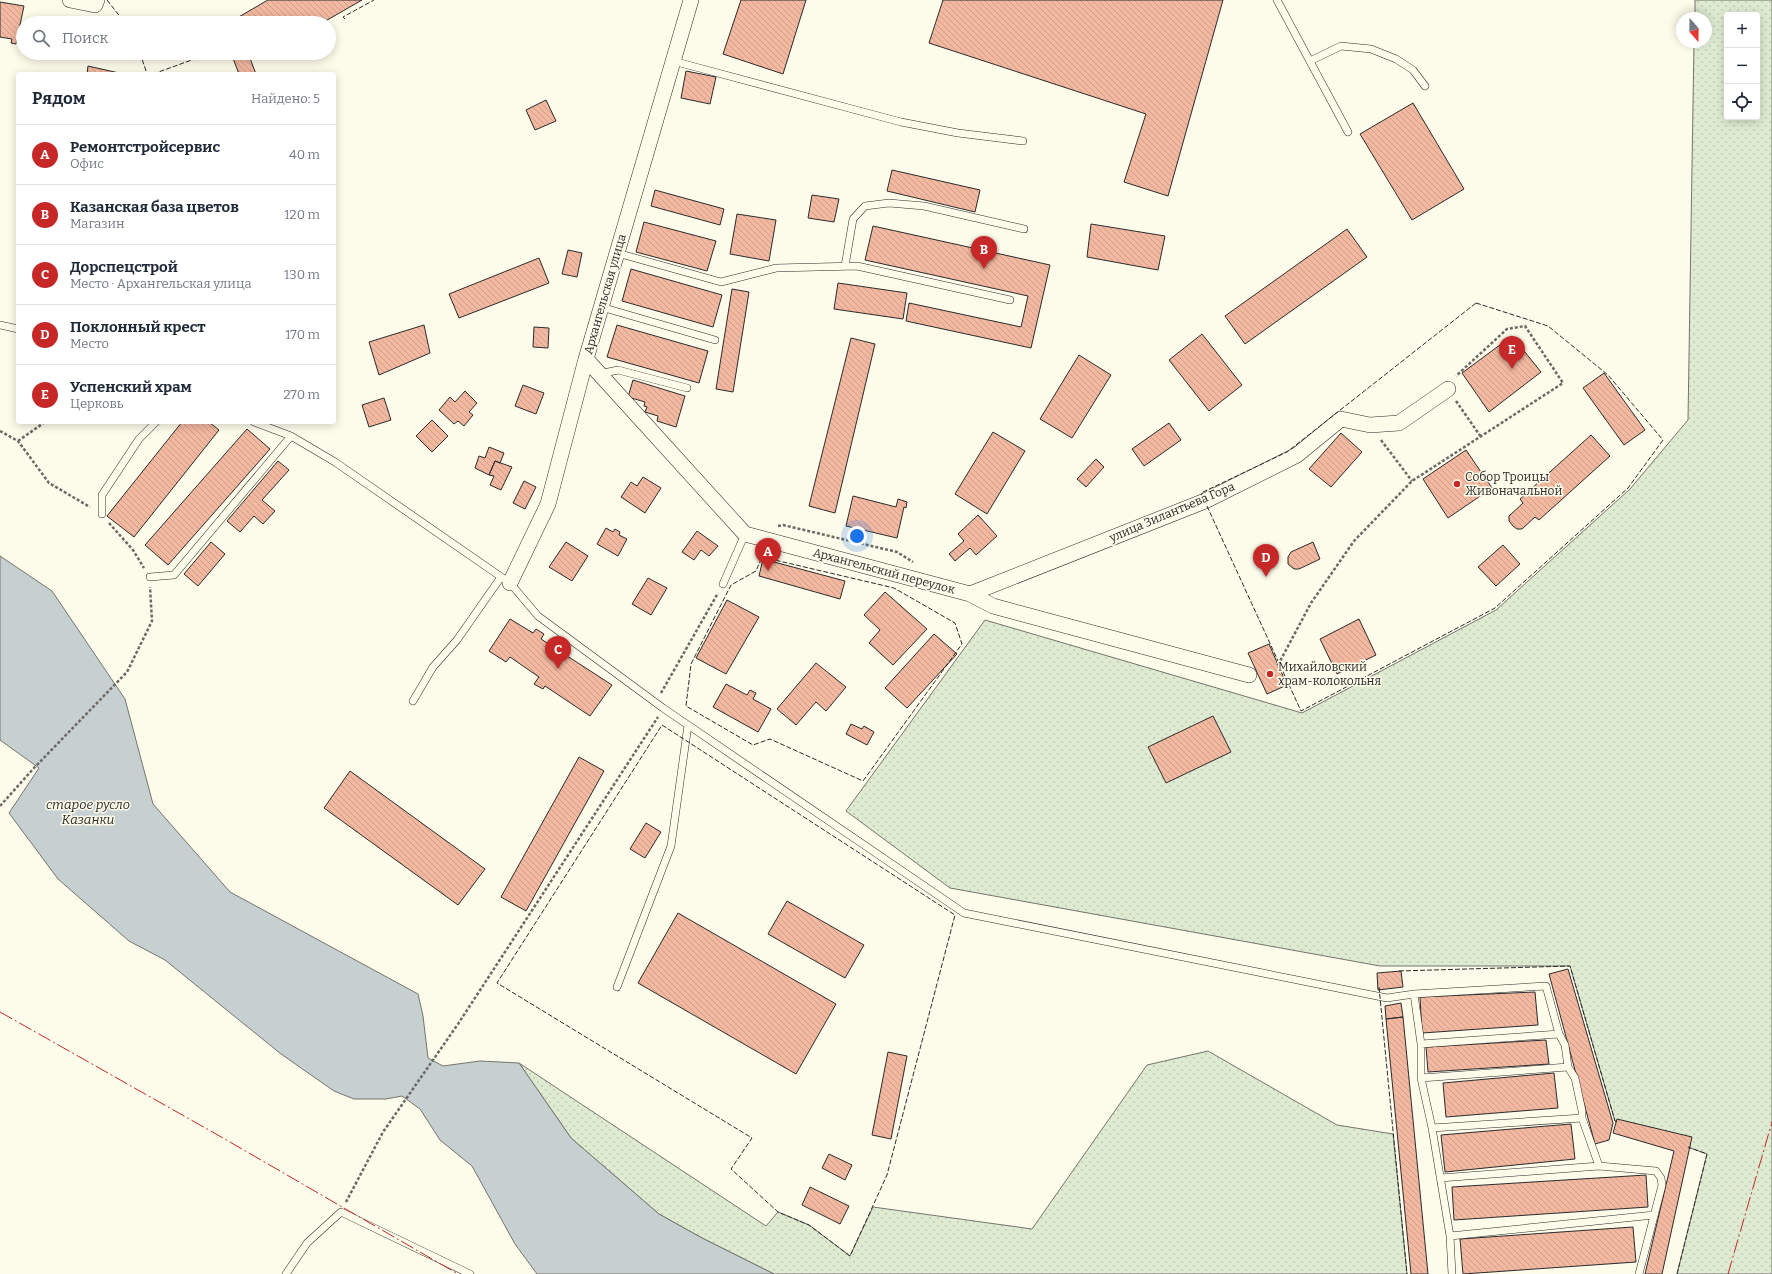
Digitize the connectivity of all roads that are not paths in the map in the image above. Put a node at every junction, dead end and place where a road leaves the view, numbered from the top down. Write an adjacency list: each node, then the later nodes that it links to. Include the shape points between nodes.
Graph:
1 (70, 0): 4 (street)
2 (691, 0): 5 (street, Архангельская улица)
3 (1277, 0): 6 (lane)
4 (96, 2)
5 (673, 61): 9 (lane, via 901,122 958,133); 11 (street, Архангельская улица)
6 (1310, 61): 7 (lane, via 1341,46 1371,49 1396,59 1413,70); 8 (lane)
7 (1424, 86)
8 (1348, 132)
9 (1023, 141)
10 (1024, 229): 12 (lane, via 924,206 865,206 853,219)
11 (617, 253): 12 (lane, via 721,282 776,268); 14 (street, Архангельская улица)
12 (845, 266): 13 (lane, via 857,266)
13 (1010, 300)
14 (601, 307): 17 (lane); 18 (street, Архангельская улица)
15 (0, 325): 16 (lane)
16 (16, 329)
17 (715, 340)
18 (586, 359): 19 (street); 28 (street, Архангельская улица, via 548,504)
19 (599, 374): 20 (lane, via 618,370); 26 (street)
20 (687, 388)
21 (1448, 389): 30 (street, улица Зилантьева Гора, via 1399,423 1370,425 1342,418 1297,455 1205,500)
22 (154, 424): 25 (lane, via 139,439 102,495)
23 (259, 424): 24 (lane)
24 (291, 436): 27 (lane, via 174,575); 28 (lane, via 335,462)
25 (102, 514)
26 (745, 534): 29 (lane); 30 (street, Архангельский переулок)
27 (150, 577)
28 (506, 580): 32 (lane, via 433,667); 33 (lane, via 538,616)
29 (723, 584)
30 (970, 594): 31 (street, Архангельский переулок, via 992,606)
31 (1249, 675)
32 (413, 701)
33 (688, 725): 34 (lane, via 671,846); 35 (lane, via 964,913 1387,998)
34 (617, 987)
35 (1414, 994): 36 (lane, via 1546,986); 37 (lane)
36 (1559, 1034): 37 (lane); 38 (lane, via 1565,1045)
37 (1421, 1044): 39 (lane)
38 (1568, 1067): 39 (lane); 40 (lane, via 1575,1078)
39 (1421, 1078): 41 (lane)
40 (1582, 1118): 41 (lane); 42 (lane)
41 (1432, 1128): 43 (lane)
42 (1599, 1166): 43 (lane); 44 (lane, via 1656,1171 1662,1185)
43 (1440, 1178): 45 (lane)
44 (1654, 1215): 45 (lane); 49 (lane)
45 (1450, 1236): 48 (lane)
46 (286, 1274): 47 (lane, via 307,1243 341,1212)
47 (470, 1274)
48 (1452, 1274)
49 (1639, 1274)

